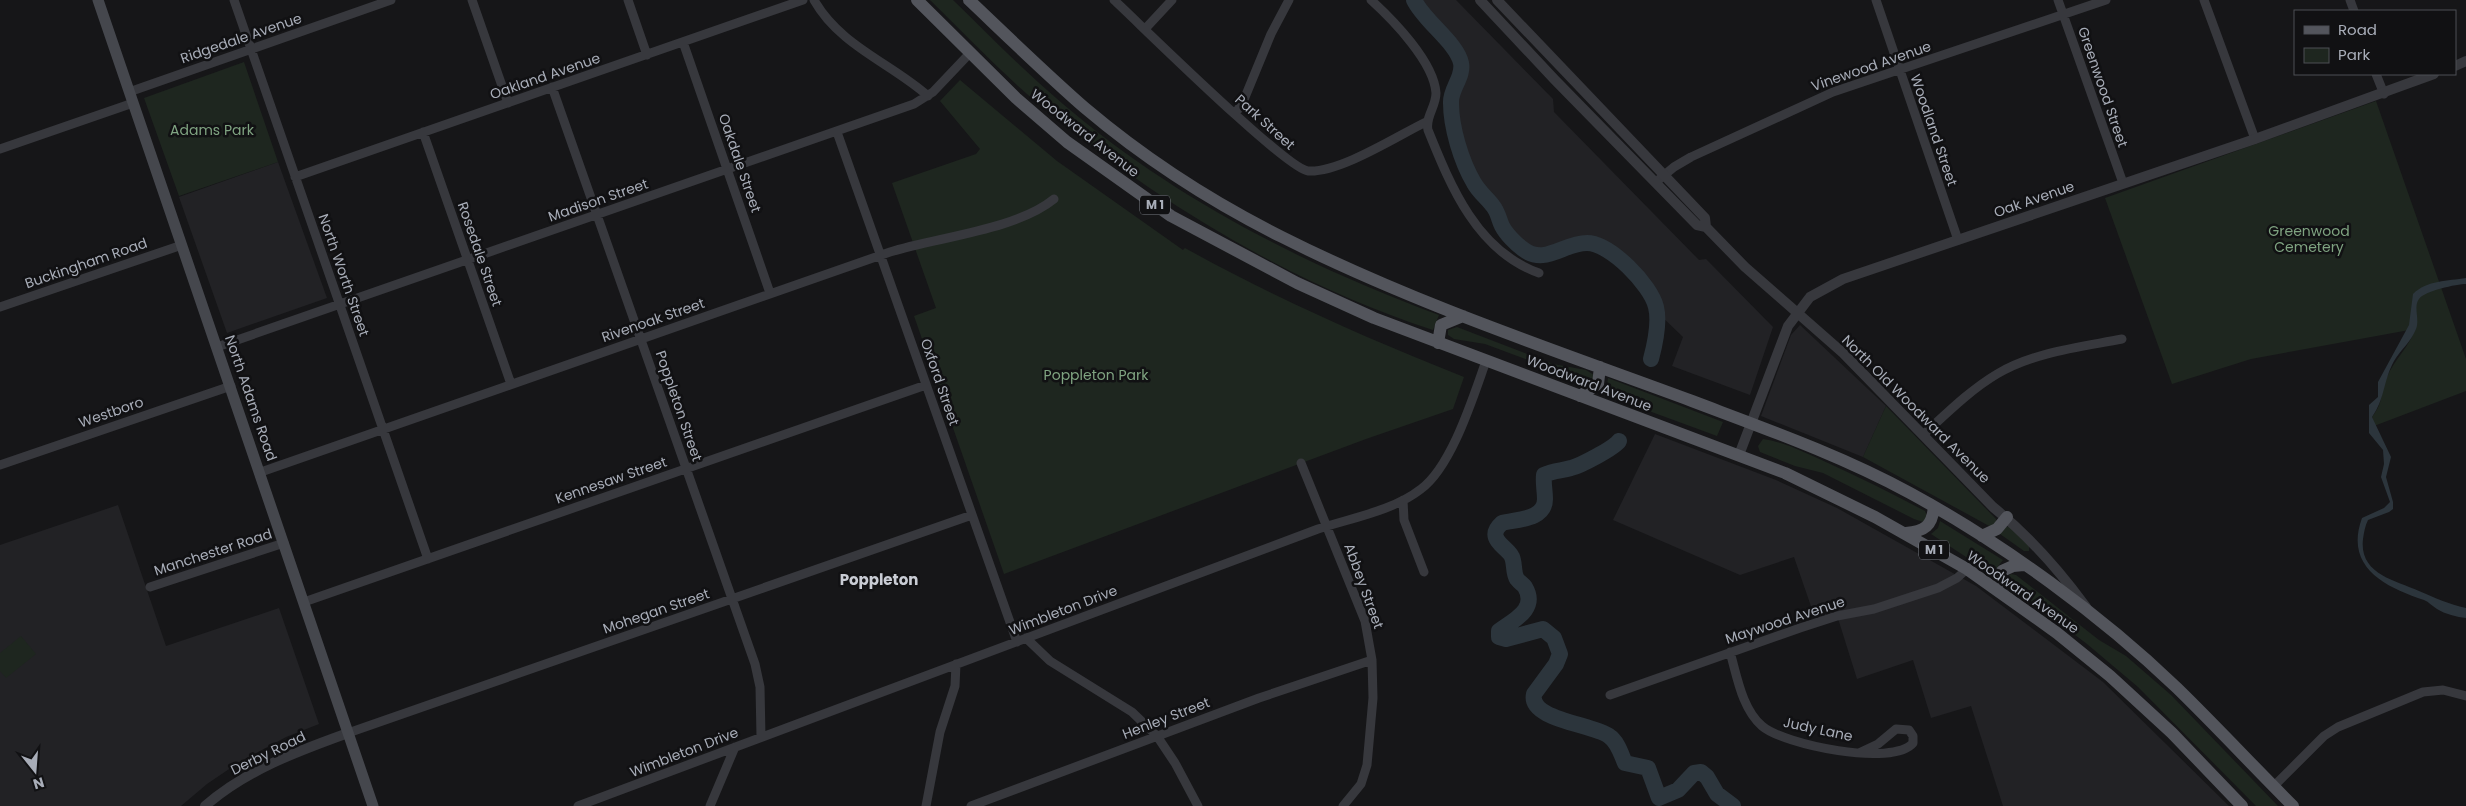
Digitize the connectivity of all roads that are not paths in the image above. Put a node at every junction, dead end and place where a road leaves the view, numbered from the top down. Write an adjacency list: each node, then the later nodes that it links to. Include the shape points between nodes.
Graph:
1 (98, 0): 32 (main road, North Adams Road)
2 (234, 0): 23 (street, North Worth Street)
3 (391, 0): 23 (street, Ridgedale Avenue)
4 (472, 0): 36 (street)
5 (628, 0): 25 (street)
6 (803, 0): 22 (street, Oakland Avenue)
7 (814, 0): 34 (street, via 857,48)
8 (917, 0): 24 (main road, Woodward Avenue / M 1)
9 (969, 0): 58 (main road, Woodward Avenue / M 1, via 1085,108 1149,158 1213,199 1278,236 1341,266)
10 (1114, 0): 21 (street, Park Street)
11 (1172, 0): 21 (street)
12 (1289, 0): 37 (street)
13 (1371, 0): 38 (street, via 1400,28 1430,74 1435,99)
14 (1480, 0): 30 (street, North Old Woodward Avenue)
15 (1497, 0): 27 (street, North Old Woodward Avenue)
16 (1876, 0): 26 (street, Woodland Street)
17 (2058, 0): 20 (street, Greenwood Street)
18 (2106, 0): 20 (street, Vinewood Avenue)
19 (2204, 0): 41 (street)
20 (2063, 15): 26 (street, Vinewood Avenue); 46 (street, Greenwood Street)
21 (1145, 29): 37 (street, Park Street)
22 (683, 42): 25 (street, Oakland Avenue); 43 (street, Oakdale Street)
23 (251, 49): 32 (street, Ridgedale Avenue); 44 (street, North Worth Street)
24 (970, 53): 34 (street, Madison Street); 61 (main road, Woodward Avenue / M 1, via 1067,142 1172,216 1336,302)
25 (647, 55): 31 (street, Oakland Avenue)
26 (1899, 70): 45 (street, Vinewood Avenue, via 1808,102 1691,157); 49 (street, Woodland Street)
27 (1565, 72): 30 (street); 45 (street, North Old Woodward Avenue)
28 (2376, 75): 33 (street)
29 (2432, 75): 33 (street, Oak Avenue)
30 (1555, 80): 45 (street, North Old Woodward Avenue)
31 (552, 88): 36 (street, Oakland Avenue); 48 (street, Poppleton Street)
32 (129, 92): 35 (main road, North Adams Road)
33 (2384, 94): 41 (street, Oak Avenue)
34 (928, 96): 40 (street, Madison Street)
35 (133, 103): 42 (street); 50 (main road, North Adams Road)
36 (508, 103): 39 (street, Oakland Avenue)
37 (1235, 114): 38 (street, Park Street, via 1296,167 1308,171 1364,154)
38 (1426, 122): 53 (street, via 1474,223 1504,256)
39 (423, 132): 44 (street, Oakland Avenue); 52 (street, Rosedale Street)
40 (837, 132): 43 (street, Madison Street); 51 (street, Oxford Street)
41 (2255, 138): 46 (street, Oak Avenue)
42 (0, 149)
43 (728, 170): 48 (street, Madison Street); 54 (street, Oakdale Street)
44 (295, 177): 55 (street, North Worth Street)
45 (1660, 179): 57 (street, North Old Woodward Avenue, via 1705,218 1706,227 1746,267)
46 (2123, 183): 49 (street, Oak Avenue)
47 (1054, 199): 51 (street, Rivenoak Street, via 1042,209 993,226)
48 (597, 215): 52 (street, Madison Street); 59 (street, Poppleton Street)
49 (1958, 240): 57 (street, Oak Avenue, via 1836,282 1813,294)
50 (182, 244): 56 (street, Buckingham Road); 62 (main road, North Adams Road)
51 (881, 255): 54 (street, Rivenoak Street); 66 (street, Oxford Street)
52 (467, 260): 55 (street, Madison Street); 65 (street, Rosedale Street)
53 (1539, 273)
54 (770, 293): 59 (street, Rivenoak Street)
55 (340, 305): 62 (street, Madison Street); 70 (street, North Worth Street)
56 (0, 307)
57 (1798, 312): 69 (street, Oak Avenue, via 1788,326); 71 (street, North Old Woodward Avenue)
58 (1463, 316): 61 (main road, via 1441,325); 64 (main road, Woodward Avenue / M 1)
59 (640, 339): 65 (street, Rivenoak Street); 75 (street, Poppleton Street)
60 (2122, 339): 71 (street, via 2046,355 2009,367 1985,382)
61 (1438, 343): 63 (main road, Woodward Avenue / M 1)
62 (217, 347): 67 (main road, North Adams Road)
63 (1486, 361): 68 (main road, Woodward Avenue / M 1); 77 (street, Wimbleton Drive, via 1443,467 1428,484)
64 (1600, 367): 68 (main road, via 1598,384); 69 (main road, Woodward Avenue / M 1)
65 (511, 384): 70 (street, Rivenoak Street)
66 (926, 385): 75 (street, Kennesaw Street); 79 (street, Oxford Street)
67 (231, 386): 74 (street, Westboro); 76 (main road, North Adams Road)
68 (1580, 396): 72 (main road, Woodward Avenue / M 1)
69 (1752, 422): 72 (street, Oak Avenue); 78 (main road, Woodward Avenue / M 1, via 1853,464)
70 (383, 429): 76 (street, Rivenoak Street); 85 (street, North Worth Street)
71 (1923, 435): 80 (street, North Old Woodward Avenue, via 1993,507)
72 (1739, 455): 82 (main road, Woodward Avenue / M 1, via 1835,496)
73 (1301, 463): 81 (street, Abbey Street)
74 (0, 464)
75 (686, 469): 85 (street, Kennesaw Street); 91 (street, Poppleton Street)
76 (261, 472): 84 (main road, North Adams Road)
77 (1403, 500): 81 (street, Wimbleton Drive); 88 (street, via 1404,520)
78 (1934, 507): 82 (main road, via 1928,527); 83 (main road, Woodward Avenue / M 1)
79 (972, 514): 91 (street, Mohegan Street); 94 (street, Oxford Street)
80 (2007, 517): 83 (main road, via 1997,529); 93 (street, North Old Woodward Avenue, via 2045,555)
81 (1326, 526): 94 (street, Wimbleton Drive); 96 (street, Abbey Street, via 1365,621)
82 (1906, 533): 87 (main road, Woodward Avenue / M 1)
83 (1982, 536): 86 (main road, Woodward Avenue / M 1)
84 (284, 543): 89 (street, Manchester Road); 92 (main road, North Adams Road)
85 (428, 559): 92 (street, Kennesaw Street)
86 (2024, 565): 90 (main road, via 2002,571); 93 (main road, Woodward Avenue / M 1)
87 (1967, 570): 90 (main road, Woodward Avenue / M 1); 95 (street, Maywood Avenue, via 1948,584 1923,593 1874,609 1837,616)
88 (1424, 572)
89 (150, 587)
90 (1996, 588): 114 (main road, Woodward Avenue / M 1, via 2110,676 2172,733)
91 (732, 599): 100 (street, Mohegan Street); 102 (street, Poppleton Street, via 758,677)
92 (304, 602): 100 (main road, North Adams Road)
93 (2096, 619): 105 (main road, Woodward Avenue / M 1, via 2175,687)
94 (1022, 640): 97 (street, Wimbleton Drive); 101 (street, Oxford Street, via 1132,712)
95 (1730, 652): 98 (street, Maywood Avenue); 104 (street, Judy Lane, via 1748,706 1762,726 1773,734 1792,740)
96 (1372, 660): 101 (street, Henley Street); 113 (street, Abbey Street, via 1373,698 1367,765 1361,784)
97 (956, 664): 102 (street, Wimbleton Drive); 110 (street, via 955,686 940,732)
98 (1610, 696)
99 (2466, 696): 105 (street, via 2443,690 2423,692 2338,727 2324,736)
100 (348, 733): 106 (street, Derby Road, via 264,768 231,786); 107 (main road, North Adams Road)
101 (1156, 736): 111 (street, Henley Street); 112 (street, Oxford Street)
102 (761, 737): 103 (street, Wimbleton Drive)
103 (735, 747): 108 (street, Wimbleton Drive); 109 (street)
104 (1861, 752): 104 (street, Judy Lane, via 1878,744 1896,729 1909,730 1914,736 1910,746 1900,752)
105 (2274, 786): 115 (main road, Woodward Avenue / M 1)
106 (205, 806)
107 (373, 806)
108 (578, 806)
109 (710, 806)
110 (926, 806)
111 (971, 806)
112 (1198, 806)
113 (1343, 806)
114 (2242, 806)
115 (2293, 806)

